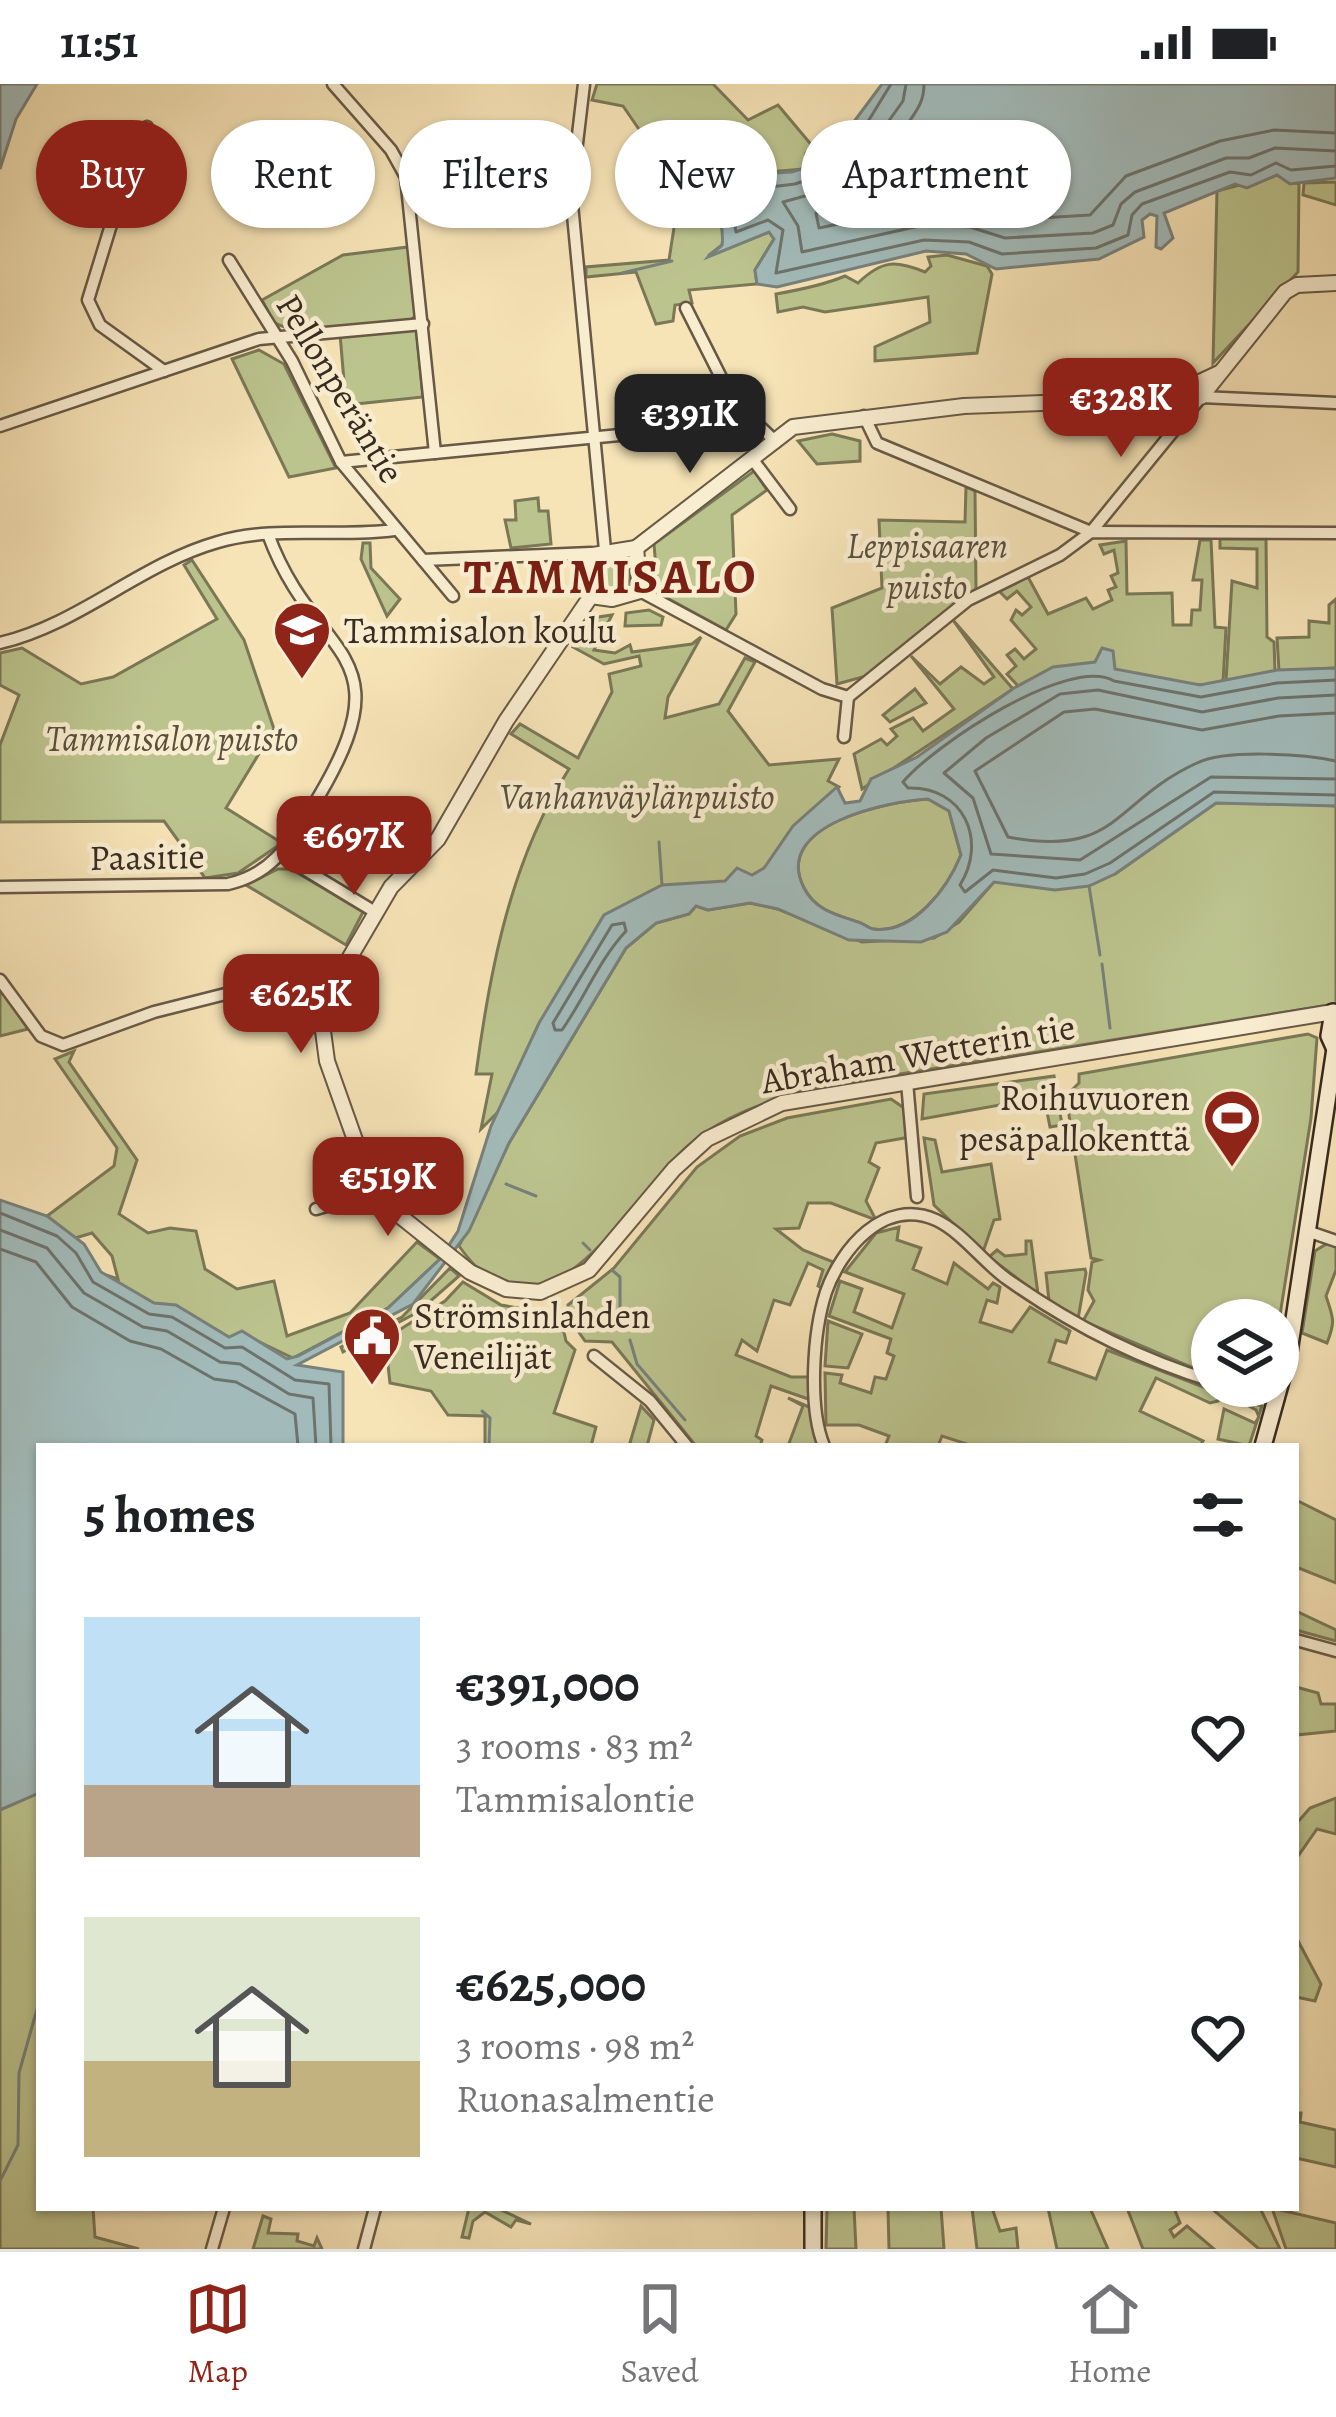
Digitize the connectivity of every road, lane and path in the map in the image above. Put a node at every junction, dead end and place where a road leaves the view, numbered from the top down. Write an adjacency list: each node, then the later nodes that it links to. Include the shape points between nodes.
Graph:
1 (333, 84): 7 (street, via 400,164)
2 (584, 84): 15 (street, via 571,186)
3 (110, 228): 9 (street, via 88,300 100,325)
4 (229, 260): 8 (street, Pellonperäntie)
5 (1336, 283): 10 (street, via 1291,288)
6 (686, 308): 13 (street)
7 (423, 324): 8 (street); 17 (street)
8 (276, 336): 9 (street); 19 (street, Pellonperäntie)
9 (164, 371): 14 (street)
10 (1198, 392): 11 (street); 12 (street); 22 (street)
11 (1336, 403)
12 (864, 416): 16 (street, via 804,427); 22 (street, via 877,442)
13 (743, 423): 15 (street); 16 (street, via 756,423)
14 (0, 426)
15 (593, 437): 17 (street); 26 (street)
16 (776, 442): 18 (street)
17 (435, 453): 19 (street)
18 (753, 460): 20 (street); 25 (street)
19 (341, 462): 21 (street, Pellonperäntie)
20 (790, 509)
21 (394, 530): 24 (street); 27 (street, Pellonperäntie)
22 (1091, 532): 23 (street); 32 (street, via 968,600)
23 (1336, 532)
24 (268, 534): 31 (street, via 201,548 62,622); 34 (street, Paasitie, via 347,659 356,697 348,747)
25 (636, 548): 26 (street); 28 (street)
26 (598, 552): 27 (street); 30 (street)
27 (423, 560): 29 (street, Pellonperäntie)
28 (640, 591): 30 (street); 32 (street)
29 (453, 596)
30 (591, 596): 36 (street, via 438,839)
31 (0, 643)
32 (848, 697): 33 (street)
33 (844, 737)
34 (281, 855): 35 (street, Paasitie, via 228,884); 36 (street)
35 (0, 887)
36 (375, 912): 38 (street)
37 (0, 980): 38 (street, via 41,1036 63,1045 274,981)
38 (329, 993): 42 (street, via 327,1061)
39 (1335, 1013): 40 (main road); 41 (street, Abraham Wetterin tie)
40 (1335, 1044): 45 (main road)
41 (907, 1082): 42 (street, Abraham Wetterin tie, via 782,1103 728,1125 674,1169 589,1270 551,1290 506,1289 456,1261); 43 (street)
42 (375, 1192): 44 (street)
43 (917, 1197)
44 (316, 1209)
45 (1307, 1231): 46 (street); 47 (main road)
46 (1336, 1240)
47 (1295, 1299)
48 (594, 1356): 51 (street, via 650,1401)
49 (1191, 1373): 52 (street, via 1072,1321 930,1219 873,1224 833,1274 821,1314)
50 (1276, 1407): 53 (main road)
51 (685, 1443)
52 (823, 1443)
53 (1264, 1443)
54 (1299, 1641): 55 (street)
55 (1336, 1651)
56 (223, 2211): 59 (street)
57 (374, 2211): 60 (street)
58 (813, 2211): 61 (main road)
59 (212, 2249)
60 (364, 2249)
61 (813, 2249)

